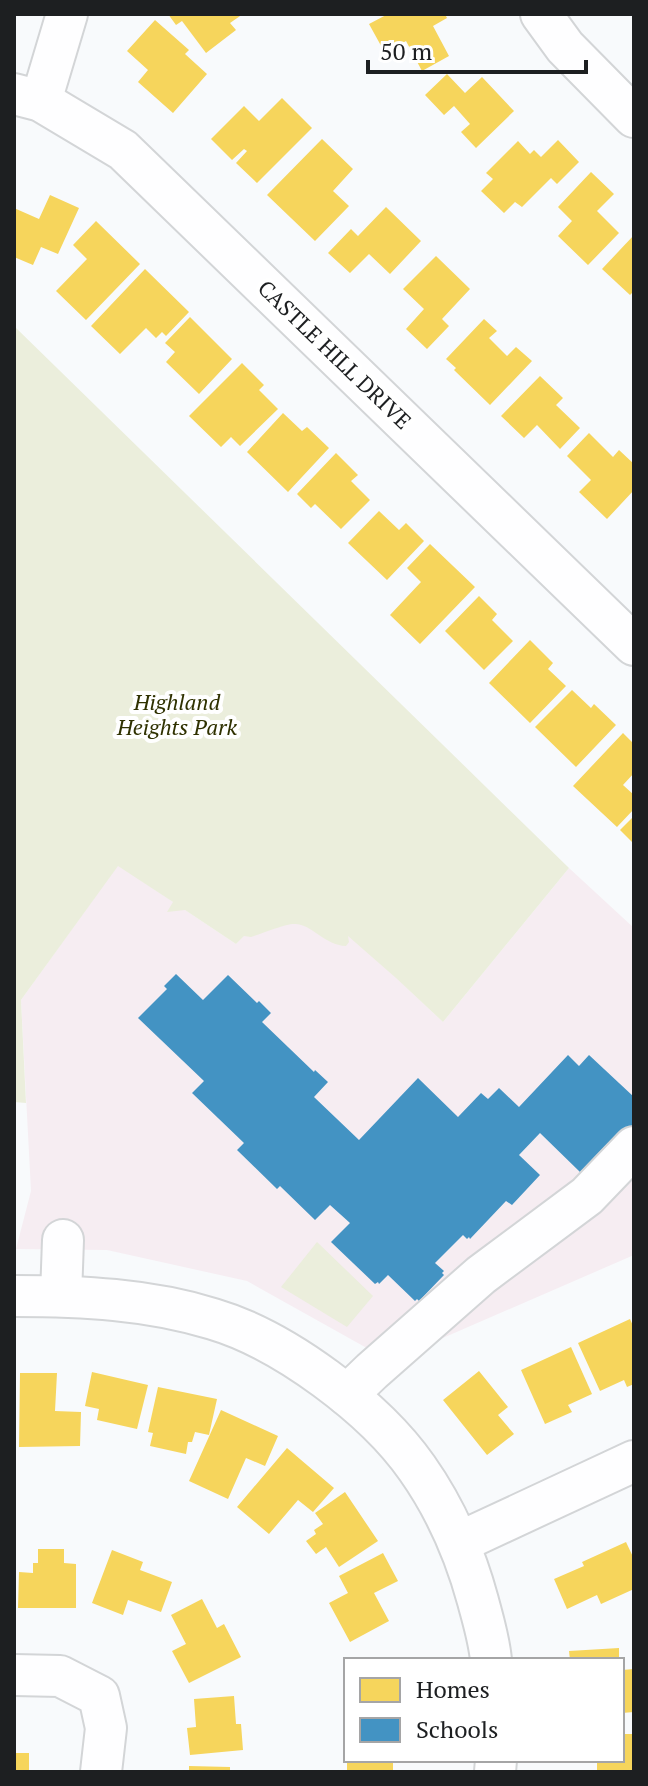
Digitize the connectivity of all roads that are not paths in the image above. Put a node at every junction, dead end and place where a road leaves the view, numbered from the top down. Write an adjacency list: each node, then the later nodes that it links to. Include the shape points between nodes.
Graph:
1 (67, 14): 3 (street)
2 (541, 14): 4 (street, via 565,47)
3 (27, 98): 5 (street, CASTLE HILL DRIVE, via 123,150)
4 (634, 117)
5 (634, 645)
6 (634, 1147): 10 (street, via 587,1196 481,1275)
7 (63, 1240): 9 (street)
8 (14, 1296): 9 (street)
9 (61, 1296): 10 (street, via 137,1302 214,1319 292,1356)
10 (347, 1395): 12 (street, via 416,1466)
11 (634, 1461): 12 (street)
12 (460, 1542): 13 (street)
13 (491, 1658)
14 (14, 1675): 15 (street, via 60,1676 99,1696 106,1728)
15 (101, 1772)

